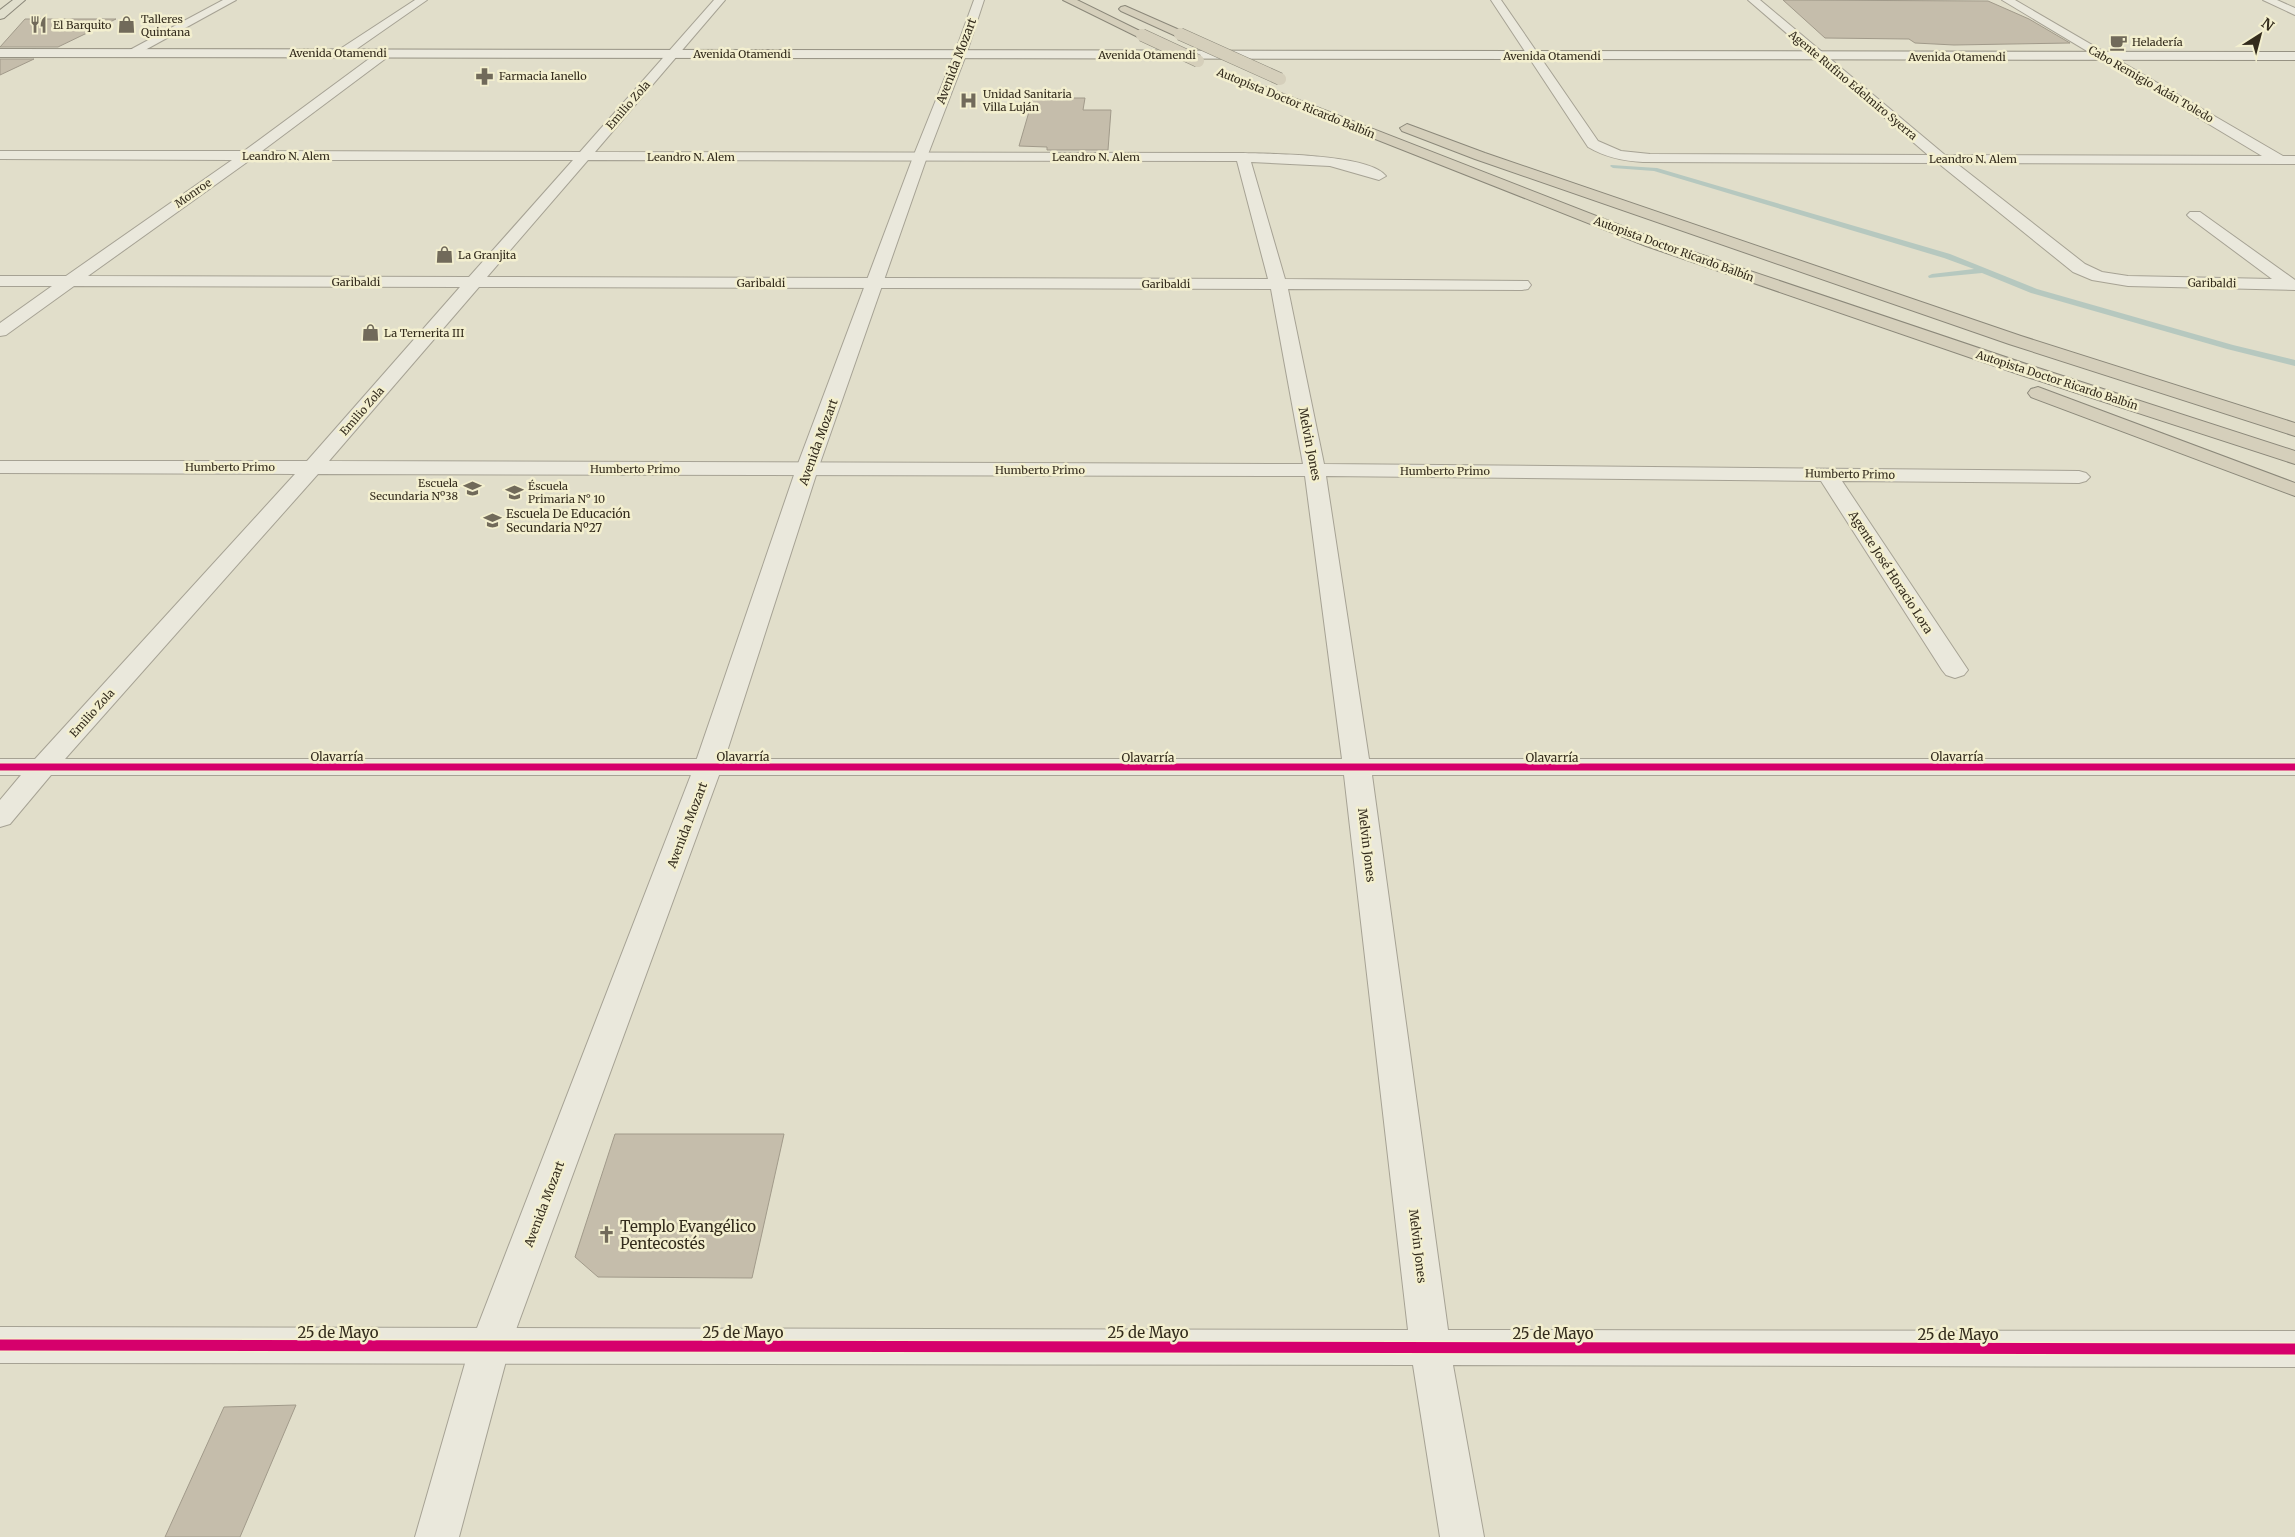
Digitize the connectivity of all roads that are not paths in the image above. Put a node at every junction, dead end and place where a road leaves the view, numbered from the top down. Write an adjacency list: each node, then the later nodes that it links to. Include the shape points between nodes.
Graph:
1 (20, 0): 13 (main road)
2 (231, 0): 15 (street)
3 (422, 0): 16 (street)
4 (720, 0): 19 (street, Emilio Zola)
5 (979, 0): 20 (street, Avenida Mozart)
6 (1068, 0): 26 (highway, Autopista Doctor Ricardo Balbín, bridge)
7 (1496, 0): 21 (street)
8 (1753, 0): 22 (street, Agente Rufino Edelmiro Syerra)
9 (2007, 0): 23 (street, Cabo Remigio Adán Toledo)
10 (2268, 0): 12 (street)
11 (1114, 4): 28 (highway, Autopista Doctor Ricardo Balbín, bridge)
12 (2295, 12)
13 (0, 16)
14 (0, 52): 15 (street, Avenida Otamendi)
15 (132, 52): 16 (street, Avenida Otamendi)
16 (344, 52): 18 (street, Avenida Otamendi)
17 (2295, 56): 23 (street, Avenida Otamendi)
18 (379, 57): 19 (street, Avenida Otamendi); 24 (street, Avenida Otamendi); 31 (street, Monroe)
19 (670, 58): 20 (street, Avenida Otamendi); 32 (street, Emilio Zola)
20 (958, 58): 21 (street, Avenida Otamendi); 33 (street, Avenida Mozart)
21 (1534, 59): 22 (street, Avenida Otamendi); 35 (street, Leandro N. Alem, via 1593,144 1619,156)
22 (1821, 59): 23 (street, Avenida Otamendi); 35 (street, Agente Rufino Edelmiro Syerra)
23 (2111, 60): 25 (street, Avenida Otamendi); 36 (street, Cabo Remigio Adán Toledo)
24 (0, 61)
25 (2295, 63)
26 (1213, 68)
27 (1235, 78): 41 (highway, Autopista Doctor Ricardo Balbín)
28 (1285, 81)
29 (1398, 124): 51 (highway, Autopista Doctor Ricardo Balbín, via 1498,162)
30 (0, 155): 31 (street, Leandro N. Alem)
31 (246, 156): 32 (street, Leandro N. Alem); 43 (street, Monroe)
32 (583, 157): 33 (street, Leandro N. Alem); 45 (street, Emilio Zola)
33 (920, 157): 34 (street, Leandro N. Alem); 46 (street, Avenida Mozart)
34 (1243, 158): 39 (street, Leandro N. Alem, via 1345,163); 47 (street, Melvin Jones)
35 (1942, 160): 36 (street, Leandro N. Alem); 44 (street, Agente Rufino Edelmiro Syerra, via 2079,268 2098,276)
36 (2280, 160): 37 (street, Leandro N. Alem); 38 (street, Cabo Remigio Adán Toledo)
37 (2295, 160)
38 (2295, 168)
39 (1379, 176)
40 (2195, 215): 48 (street)
41 (1652, 244): 54 (highway, Autopista Doctor Ricardo Balbín); 61 (highway)
42 (0, 281): 43 (street, Garibaldi)
43 (68, 281): 45 (street, Garibaldi); 50 (street, Monroe)
44 (2128, 281): 48 (street, Garibaldi)
45 (473, 282): 46 (street, Garibaldi); 56 (street, Emilio Zola)
46 (875, 283): 47 (street, Garibaldi); 57 (street, Avenida Mozart)
47 (1278, 284): 49 (street, Garibaldi); 58 (street, Melvin Jones)
48 (2293, 285)
49 (1522, 286)
50 (0, 331)
51 (2015, 340): 52 (highway); 53 (highway, Autopista Doctor Ricardo Balbín)
52 (2295, 421)
53 (2295, 430)
54 (2295, 458)
55 (0, 467): 56 (street, Humberto Primo)
56 (313, 467): 57 (street, Humberto Primo); 63 (street, Emilio Zola)
57 (807, 469): 58 (street, Humberto Primo); 64 (street, Avenida Mozart)
58 (1315, 470): 59 (street, Humberto Primo); 67 (street, Melvin Jones)
59 (1827, 474): 60 (street, Humberto Primo); 62 (street, Agente José Horacio Lora)
60 (2079, 478)
61 (2295, 490)
62 (1955, 670)
63 (43, 767): 64 (street, Olavarría); 66 (street, Olavarría); 68 (street, Emilio Zola)
64 (708, 767): 67 (street, Olavarría); 70 (street, Avenida Mozart)
65 (2295, 767): 67 (street, Olavarría)
66 (0, 768)
67 (1357, 768): 71 (street, Melvin Jones)
68 (0, 818)
69 (0, 1345): 70 (street, 25 de Mayo)
70 (490, 1346): 71 (street, 25 de Mayo); 73 (street, Avenida Mozart)
71 (1430, 1346): 72 (street, 25 de Mayo); 74 (street, Melvin Jones)
72 (2295, 1349)
73 (437, 1537)
74 (1462, 1537)

